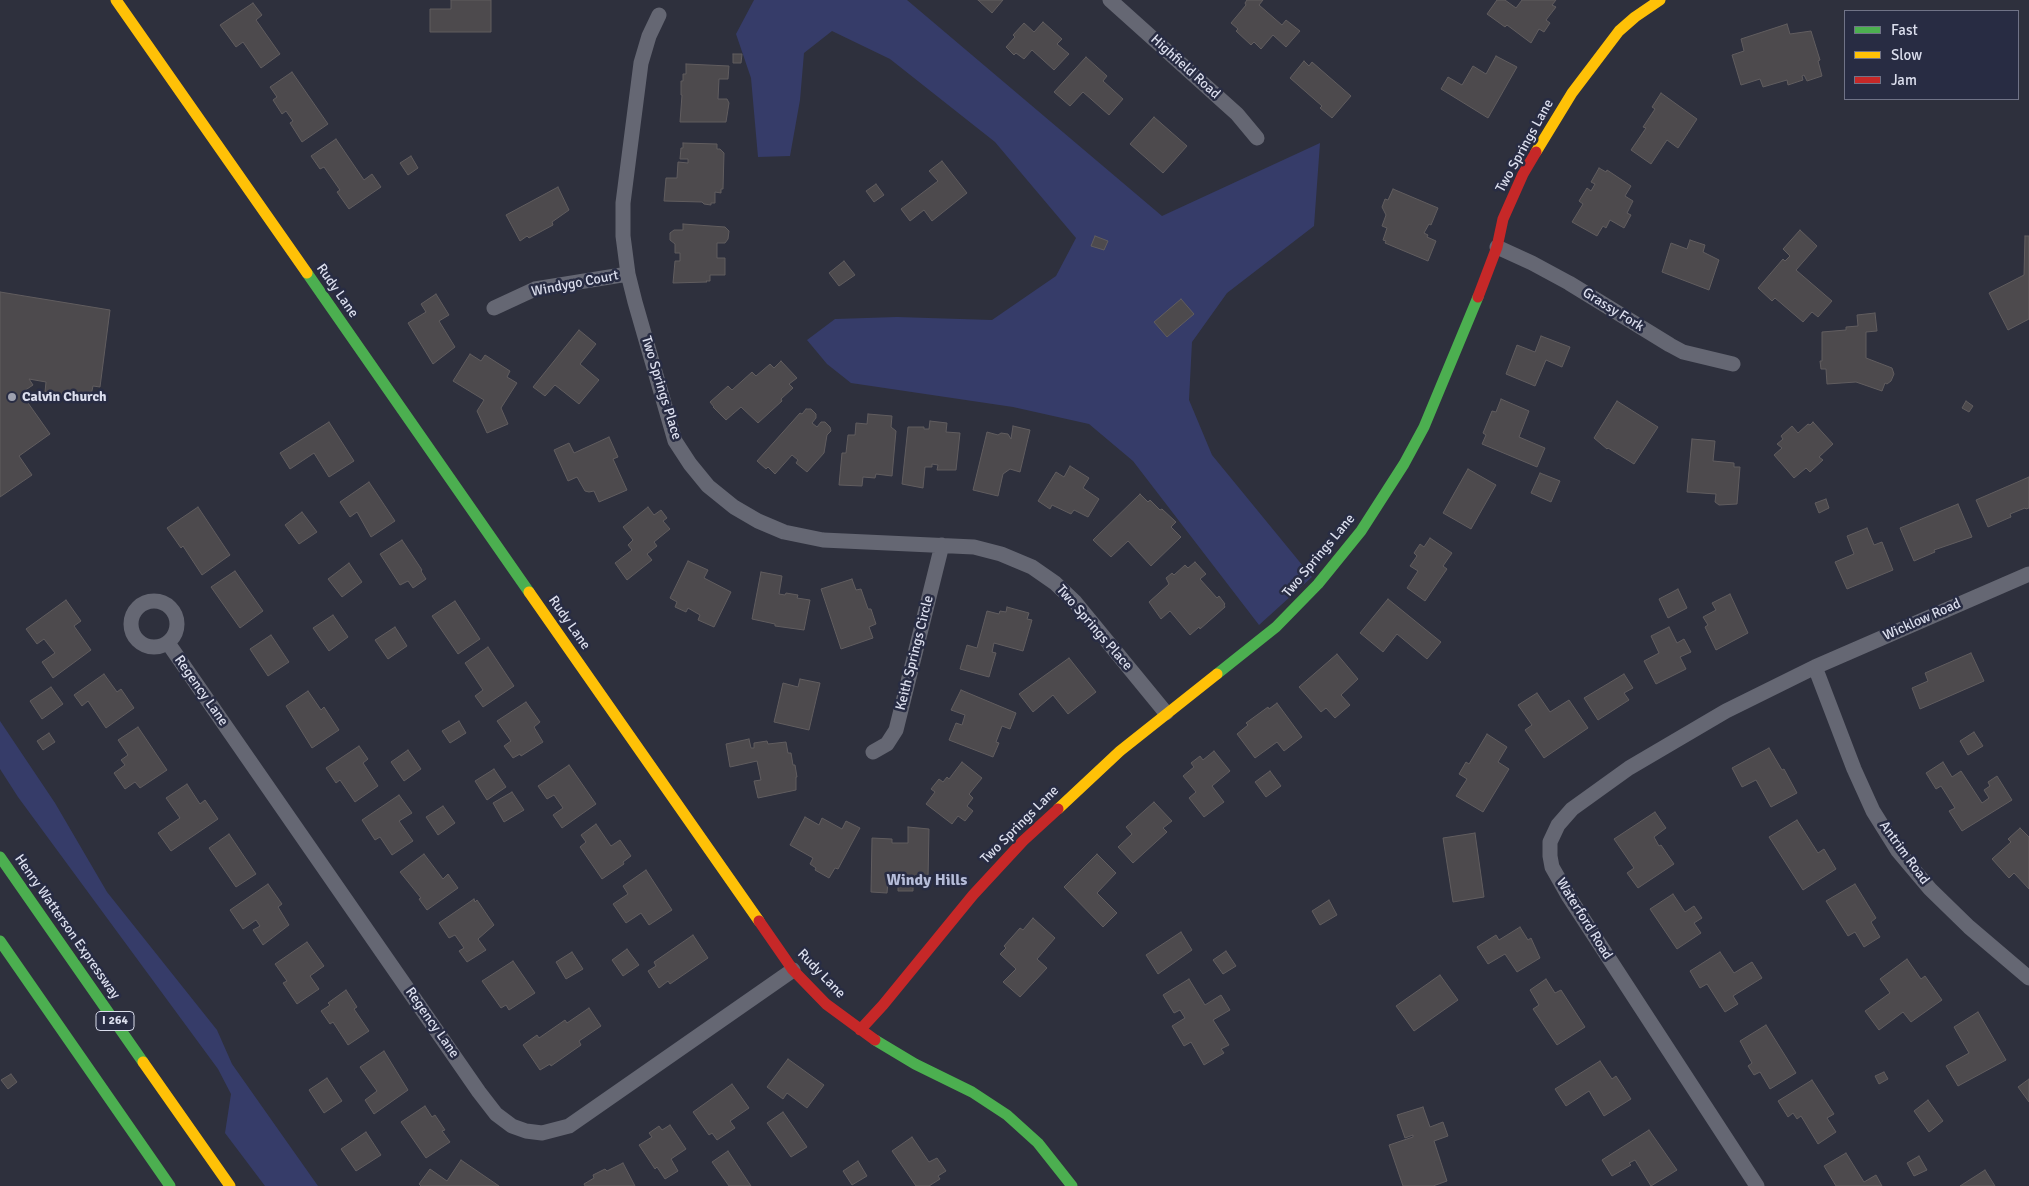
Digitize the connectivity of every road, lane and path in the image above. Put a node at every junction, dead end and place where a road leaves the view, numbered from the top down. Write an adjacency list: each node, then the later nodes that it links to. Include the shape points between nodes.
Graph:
1 (116, 0): 18 (main road, Rudy Lane)
2 (1110, 0): 5 (street, Highfield Road, via 1238,114)
3 (1660, 0): 6 (main road, Two Springs Lane, via 1619,31 1572,93 1524,174 1503,219)
4 (659, 16): 7 (street, Two Springs Place, via 641,63 623,203)
5 (1257, 138)
6 (1496, 247): 9 (street, Grassy Fork, via 1569,283 1670,346); 14 (main road, Two Springs Lane, via 1424,427 1361,531 1318,584 1276,627)
7 (628, 274): 8 (street, Windygo Court, via 535,289); 10 (street, Two Springs Place, via 675,441 708,486 734,507 784,532 823,540)
8 (494, 308)
9 (1733, 364)
10 (942, 545): 14 (street, Two Springs Place, via 1001,554 1032,567 1055,583 1075,602); 15 (street, Keith Springs Circle, via 896,730 887,744)
11 (2029, 574): 13 (street, Wicklow Road)
12 (168, 643): 18 (street, Regency Lane, via 479,1092 496,1114 512,1126 526,1132 542,1133 569,1126)
13 (1815, 667): 19 (street, Antrim Road, via 1854,769 1873,811 1898,851 1930,889 1969,927); 24 (street, Waterford Road, via 1726,712 1629,768 1572,810 1558,825 1550,842 1552,867 1569,898)
14 (1166, 714): 20 (main road, Two Springs Lane, via 1120,751 1023,841 972,895)
15 (873, 752)
16 (0, 857): 22 (main road, Henry Watterson Expressway / I 264)
17 (0, 941): 21 (main road)
18 (793, 970): 20 (main road, Rudy Lane, via 826,1004)
19 (2029, 978)
20 (860, 1030): 23 (main road, Rudy Lane, via 1007,1115 1038,1143)
21 (170, 1186)
22 (230, 1186)
23 (1072, 1186)
24 (1757, 1186)

